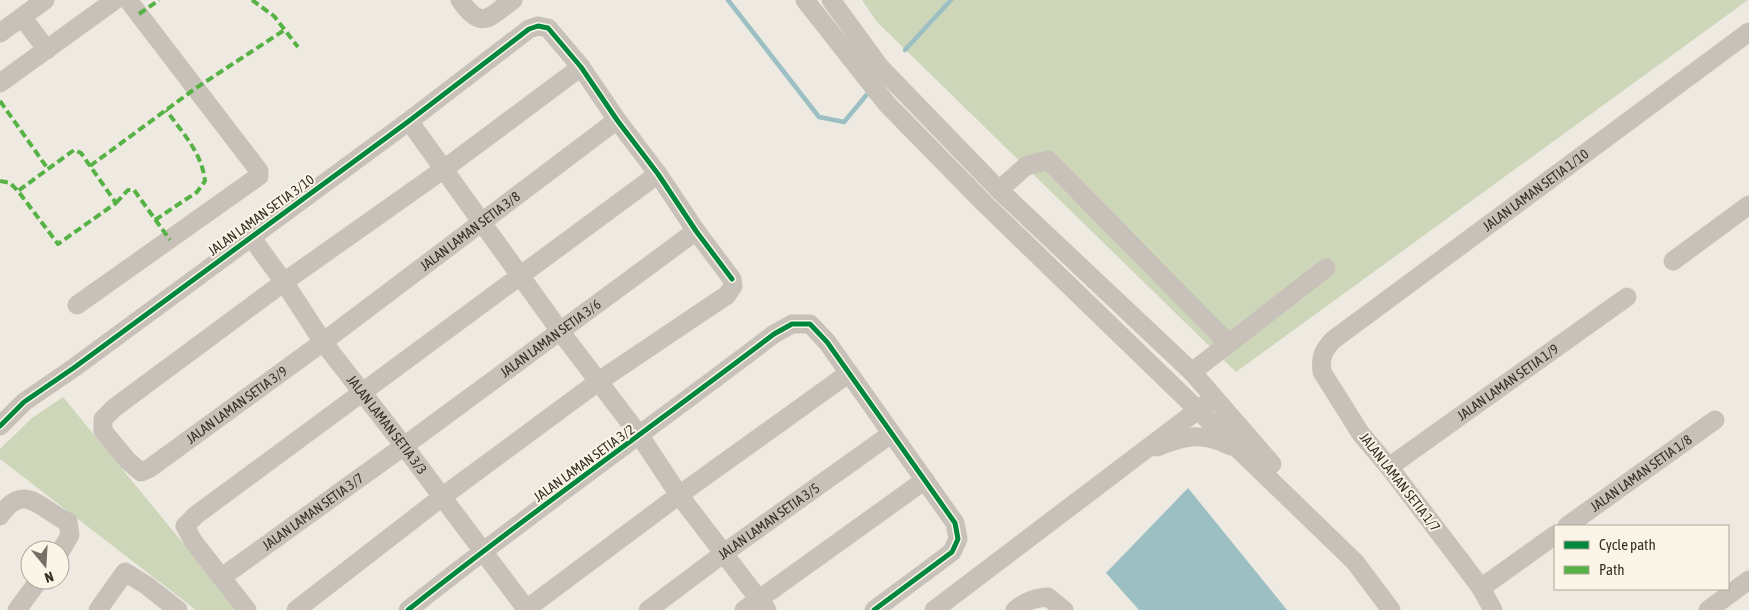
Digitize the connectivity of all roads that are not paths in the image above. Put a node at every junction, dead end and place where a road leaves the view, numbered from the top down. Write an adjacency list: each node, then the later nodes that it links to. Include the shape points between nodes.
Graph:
1 (46, 0): 8 (street)
2 (115, 0): 11 (street)
3 (128, 0): 28 (street, via 259,171 259,176)
4 (460, 0): 5 (street, via 469,13 478,19 486,19)
5 (512, 0)
6 (805, 0): 38 (street, via 886,104)
7 (831, 0): 18 (street, via 880,67)
8 (22, 18): 10 (street); 11 (street)
9 (1749, 32): 32 (street, JALAN LAMAN SETIA 1/10, via 1341,334)
10 (0, 33)
11 (46, 50): 13 (street)
12 (581, 67): 14 (street); 15 (street, JALAN LAMAN SETIA 3/10, via 548,28 538,26 529,29); 16 (street)
13 (0, 83)
14 (617, 120): 17 (street); 20 (street, JALAN LAMAN SETIA 3/8)
15 (409, 121): 16 (street); 22 (street, JALAN LAMAN SETIA 3/10)
16 (444, 169): 20 (street); 26 (street)
17 (658, 174): 21 (street); 25 (street)
18 (999, 190): 31 (street, via 1026,166 1048,160); 33 (street)
19 (1749, 205): 23 (street)
20 (482, 221): 25 (street); 30 (street, JALAN LAMAN SETIA 3/8)
21 (696, 230): 29 (street, JALAN LAMAN SETIA 3/6); 35 (street, via 732,278 733,286 728,295)
22 (250, 237): 26 (street, JALAN LAMAN SETIA 3/3); 40 (street, JALAN LAMAN SETIA 3/10, via 24,402)
23 (1673, 261)
24 (1326, 268): 31 (street)
25 (520, 275): 29 (street); 36 (street)
26 (284, 282): 30 (street, JALAN LAMAN SETIA 3/3); 30 (street, JALAN LAMAN SETIA 3/9, via 114,408 103,419 103,430 141,472)
27 (1627, 296): 46 (street, JALAN LAMAN SETIA 1/9)
28 (77, 305)
29 (560, 330): 35 (street); 43 (street, JALAN LAMAN SETIA 3/6)
30 (323, 342): 36 (street, JALAN LAMAN SETIA 3/3)
31 (1228, 343): 33 (street)
32 (1324, 350): 46 (street, JALAN LAMAN SETIA 1/7, via 1320,360 1322,372 1362,434)
33 (1192, 372): 37 (street)
34 (849, 373): 41 (street); 42 (street, JALAN LAMAN SETIA 3/2, via 810,324 792,324 774,334); 48 (street)
35 (599, 381): 42 (street); 49 (street)
36 (362, 391): 43 (street, JALAN LAMAN SETIA 3/3); 56 (street, via 196,515 186,526 193,541)
37 (1214, 398): 38 (street); 74 (street, via 1362,556)
38 (1197, 410): 44 (street); 45 (street)
39 (1715, 420): 51 (street, JALAN LAMAN SETIA 1/8)
40 (0, 426)
41 (891, 434): 47 (street); 55 (street, JALAN LAMAN SETIA 3/5)
42 (640, 436): 48 (street); 54 (street, JALAN LAMAN SETIA 3/2)
43 (404, 446): 49 (street, JALAN LAMAN SETIA 3/3); 56 (street, JALAN LAMAN SETIA 3/7)
44 (1244, 452): 45 (street, via 1214,439 1196,436 1172,441); 73 (street, via 1355,562)
45 (1141, 454): 71 (street)
46 (1389, 467): 58 (street, JALAN LAMAN SETIA 1/7)
47 (925, 480): 60 (street); 70 (street, via 956,523 958,539 952,552)
48 (679, 495): 55 (street); 68 (street)
49 (442, 497): 54 (street, JALAN LAMAN SETIA 3/3); 66 (street)
50 (0, 516): 53 (street, via 16,499 28,498 68,522 70,535)
51 (1569, 525)
52 (1554, 536): 58 (street)
53 (67, 540)
54 (483, 550): 67 (street, JALAN LAMAN SETIA 3/2); 68 (street, JALAN LAMAN SETIA 3/3)
55 (724, 553): 60 (street); 69 (street, JALAN LAMAN SETIA 3/5)
56 (222, 577): 65 (street)
57 (1749, 580): 76 (street)
58 (1481, 588): 75 (street, JALAN LAMAN SETIA 1/7)
59 (32, 590): 62 (street)
60 (756, 606)
61 (1063, 609): 72 (street, via 1048,597 1026,601)
62 (17, 610)
63 (98, 610): 64 (street, via 125,572)
64 (178, 610)
65 (247, 610)
66 (296, 610)
67 (408, 610)
68 (526, 610)
69 (648, 610)
70 (874, 610)
71 (934, 610)
72 (1015, 610)
73 (1391, 610)
74 (1404, 610)
75 (1493, 610)
76 (1708, 610)

